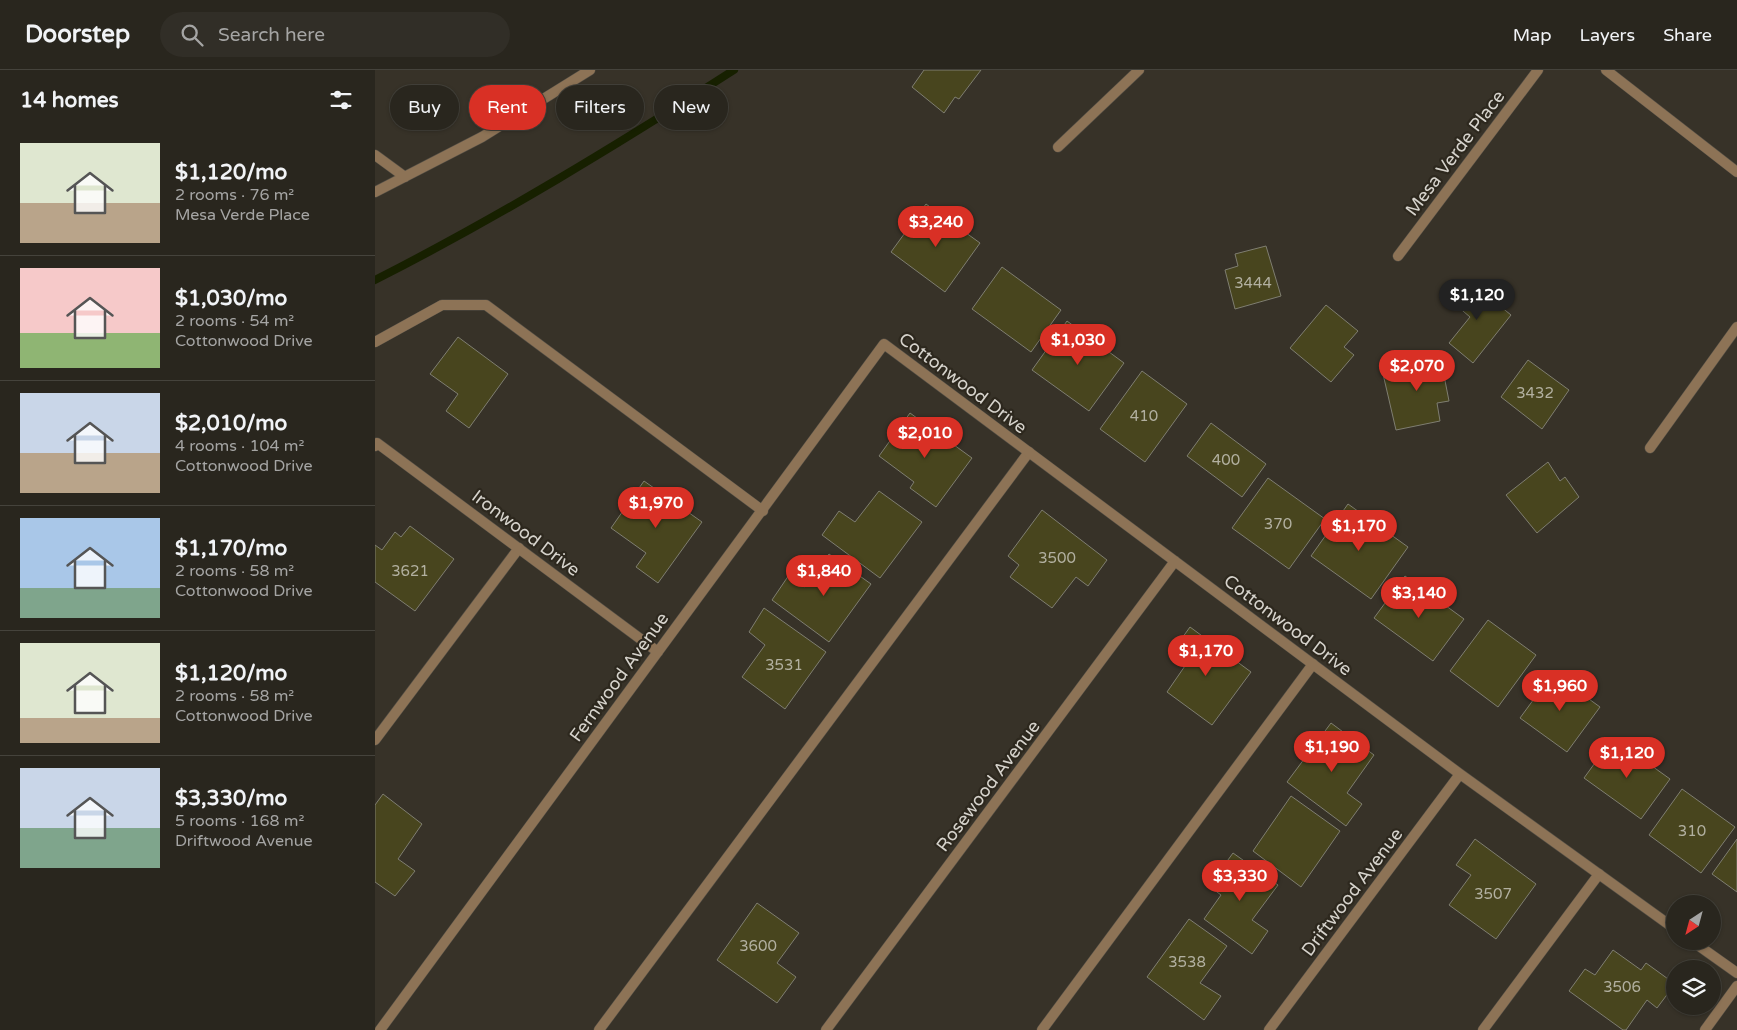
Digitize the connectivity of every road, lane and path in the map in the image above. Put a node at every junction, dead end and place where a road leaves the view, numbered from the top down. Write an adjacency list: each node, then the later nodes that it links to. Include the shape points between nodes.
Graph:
1 (590, 70): 8 (street, via 482,137)
2 (1139, 70): 5 (street)
3 (1538, 70): 10 (street, Mesa Verde Place)
4 (1606, 70): 7 (street)
5 (1058, 147)
6 (375, 155): 8 (street)
7 (1737, 172)
8 (405, 177): 9 (street)
9 (375, 192)
10 (1398, 256)
11 (1737, 327): 15 (street)
12 (375, 342): 17 (street, via 442,305 487,305)
13 (884, 344): 16 (street, Cottonwood Drive); 17 (street, Fernwood Avenue)
14 (375, 446): 18 (street, Ironwood Drive, via 377,443)
15 (1650, 448)
16 (1029, 452): 19 (street, Cottonwood Drive); 30 (street)
17 (763, 511): 20 (street, Fernwood Avenue)
18 (519, 548): 20 (street, Ironwood Drive); 22 (street)
19 (1175, 561): 21 (street, Cottonwood Drive); 31 (street, Rosewood Avenue)
20 (658, 652): 29 (street, Fernwood Avenue)
21 (1313, 664): 23 (street, Cottonwood Drive); 32 (street)
22 (375, 740)
23 (1460, 774): 24 (street, Cottonwood Drive); 33 (street, Driftwood Avenue)
24 (1599, 874): 25 (street, Cottonwood Drive); 34 (street)
25 (1666, 922)
26 (1705, 950): 27 (street)
27 (1737, 973)
28 (1737, 986): 35 (street)
29 (380, 1030)
30 (599, 1030)
31 (826, 1030)
32 (1042, 1030)
33 (1269, 1030)
34 (1483, 1030)
35 (1705, 1030)

